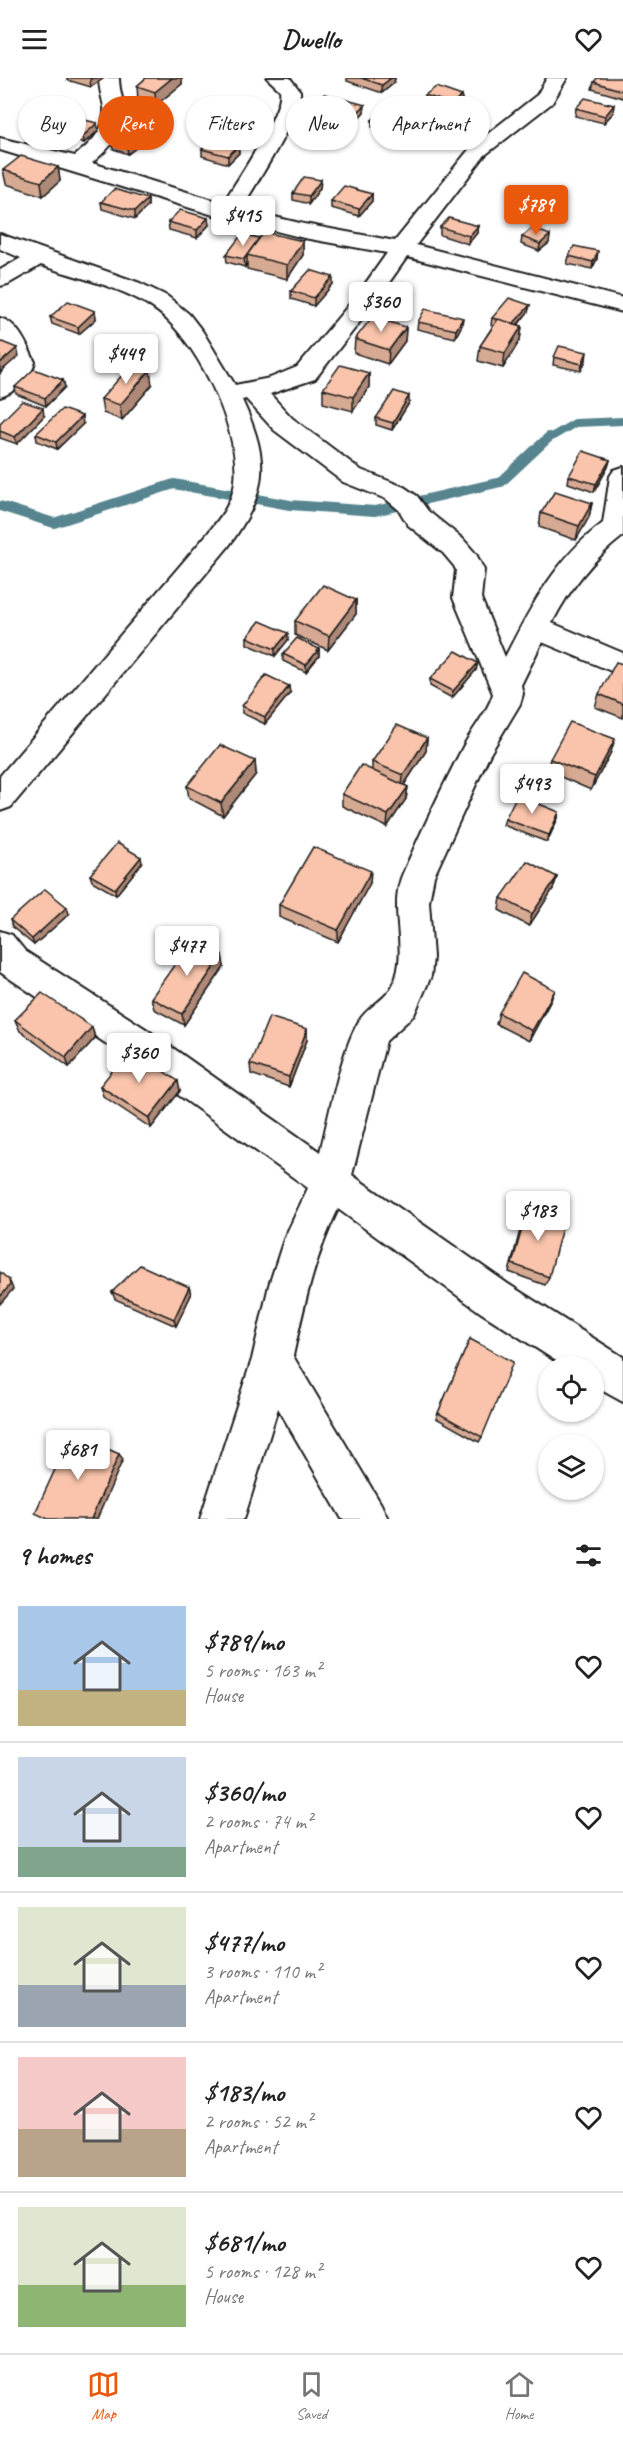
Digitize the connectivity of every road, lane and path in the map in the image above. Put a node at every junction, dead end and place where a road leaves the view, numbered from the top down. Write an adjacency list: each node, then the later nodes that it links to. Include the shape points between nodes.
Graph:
1 (109, 78): 5 (street, via 115,112 112,127 99,147)
2 (277, 78): 6 (street, via 290,87 290,103)
3 (558, 78): 8 (street, via 545,99 478,151)
4 (0, 144): 5 (street)
5 (75, 165): 6 (street)
6 (228, 212): 8 (street)
7 (0, 241): 9 (street)
8 (400, 250): 11 (street, via 434,255); 14 (street, via 306,373 276,385)
9 (39, 257): 10 (street); 14 (street, via 166,305)
10 (0, 279)
11 (623, 305)
12 (0, 325): 13 (street, via 23,362 21,369)
13 (0, 389)
14 (240, 392): 19 (street, via 352,476 408,503 418,518 453,546 470,570 467,598); 20 (street, via 249,472 242,508)
15 (623, 476): 16 (street)
16 (621, 512): 17 (street, via 616,527 588,549 569,573)
17 (536, 628): 18 (street); 19 (street)
18 (623, 665)
19 (506, 685): 22 (street, via 505,704 477,749 418,876 412,902 414,976 402,1004 372,1031)
20 (0, 798)
21 (0, 946): 22 (street, via 13,962 124,1034)
22 (332, 1181): 23 (street, via 303,1239); 24 (street, via 494,1298)
23 (272, 1359): 25 (street); 26 (street)
24 (623, 1381)
25 (222, 1519)
26 (366, 1519)

